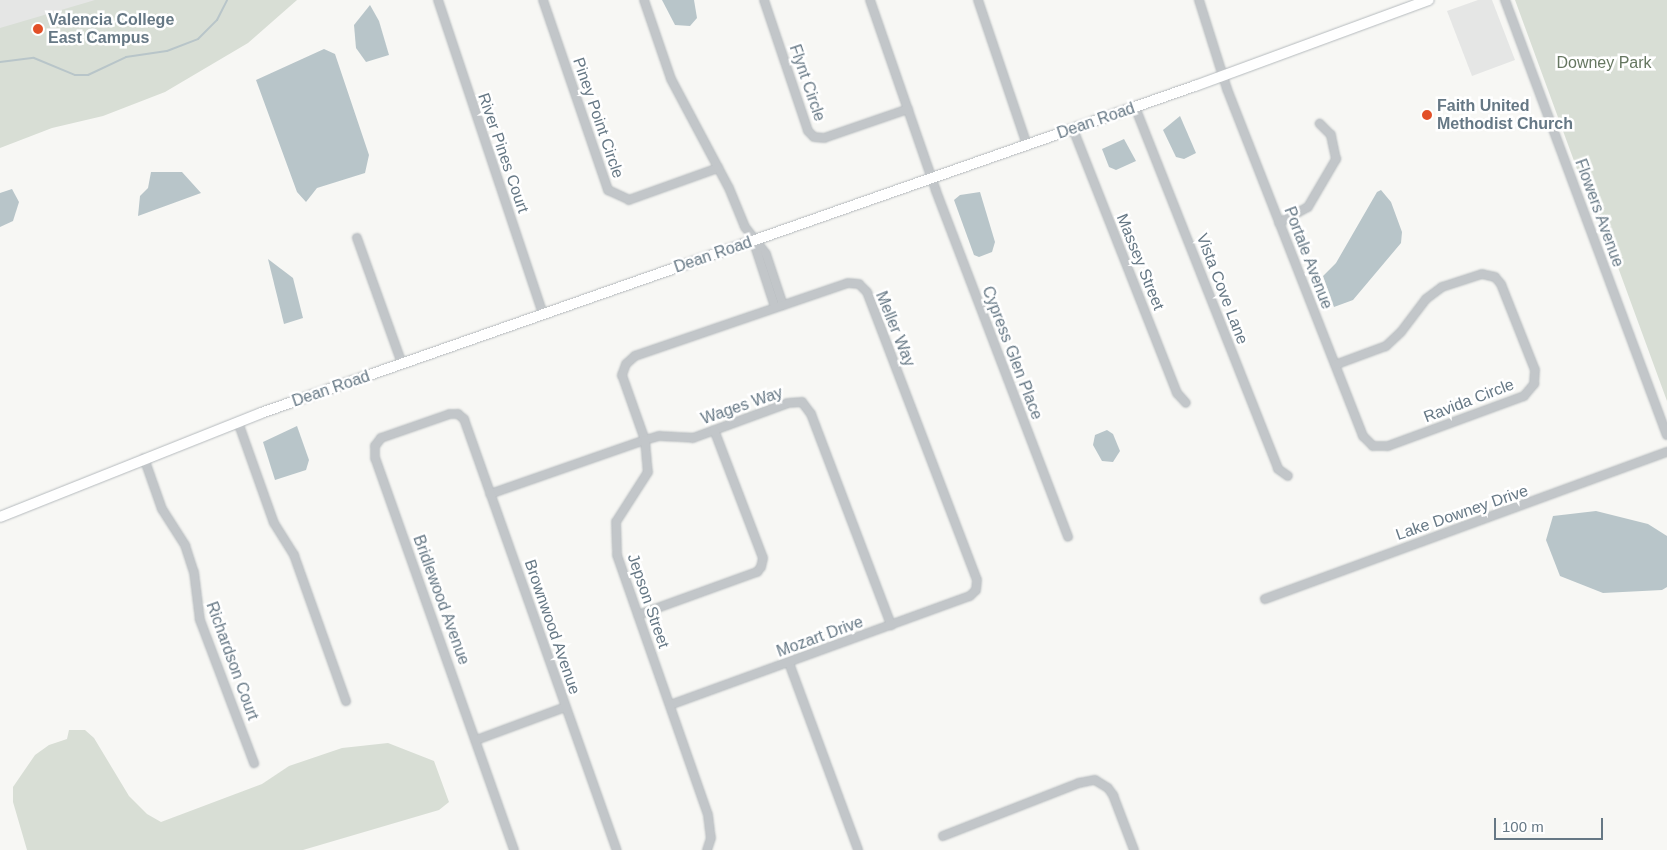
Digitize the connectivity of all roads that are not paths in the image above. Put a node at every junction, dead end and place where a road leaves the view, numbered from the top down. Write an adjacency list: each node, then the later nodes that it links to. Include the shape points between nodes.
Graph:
1 (438, 0): 22 (street, River Pines Court)
2 (543, 0): 16 (street, Piney Point Circle, via 608,190 629,200)
3 (644, 0): 16 (street, via 671,79)
4 (764, 0): 12 (street, Flynt Circle, via 808,131 814,137 824,138)
5 (870, 0): 12 (street, Cypress Glen Place)
6 (978, 0): 15 (street)
7 (1198, 0): 10 (street, Portale Avenue)
8 (1429, 0): 10 (main road, Dean Road)
9 (1505, 0): 30 (street, Flowers Avenue)
10 (1223, 76): 11 (main road, Dean Road); 18 (street, Portale Avenue)
11 (1135, 107): 14 (main road, Dean Road); 35 (street, Vista Cove Lane, via 1278,469)
12 (908, 109): 17 (street, Cypress Glen Place)
13 (1320, 124): 18 (street, via 1331,135 1336,159 1308,207)
14 (1073, 129): 15 (main road, Dean Road); 26 (street, Massey Street, via 1177,393)
15 (1027, 145): 17 (main road, Dean Road)
16 (718, 168): 20 (street)
17 (932, 178): 20 (main road, Dean Road); 38 (street, Cypress Glen Place)
18 (1279, 223): 25 (street, Portale Avenue)
19 (357, 238): 23 (street)
20 (753, 241): 21 (street, via 766,254); 22 (main road, Dean Road)
21 (779, 306): 24 (street, Meller Way, via 635,356); 39 (street, Meller Way, via 848,283 859,284 867,292 976,580)
22 (543, 314): 23 (main road, Dean Road)
23 (402, 364): 28 (main road, Dean Road)
24 (626, 364): 31 (street, Jepson Street, via 622,376)
25 (1335, 365): 32 (street, Portale Avenue, via 1362,436); 32 (street, Ravida Circle, via 1386,346 1426,299 1442,287 1482,274 1495,277 1501,284 1535,370 1534,384 1524,396 1388,446)
26 (1186, 403)
27 (458, 414): 36 (street, Brownwood Avenue, via 464,419); 47 (street, Bridlewood Avenue, via 381,438 375,446 375,458)
28 (238, 422): 34 (main road, Dean Road); 44 (street, via 274,523 294,555)
29 (714, 430): 31 (street, Wages Way, via 693,438 659,436); 41 (street, via 763,558 761,567 757,572); 42 (street, Wages Way, via 788,403 802,402 812,414)
30 (1667, 435)
31 (645, 440): 36 (street, Wages Way); 41 (street, Jepson Street, via 648,472 616,522 617,555)
32 (1373, 446)
33 (1667, 452): 40 (street, Lake Downey Drive)
34 (144, 458): 37 (main road, Dean Road); 48 (street, Richardson Court, via 162,509 185,544 194,572 200,620)
35 (1288, 476)
36 (490, 494): 46 (street, Brownwood Avenue)
37 (0, 517)
38 (1068, 537)
39 (976, 590): 42 (street, Mozart Drive, via 970,596)
40 (1265, 599)
41 (638, 615): 45 (street, Jepson Street)
42 (891, 625): 43 (street, Mozart Drive)
43 (789, 663): 45 (street, Mozart Drive); 53 (street)
44 (346, 701)
45 (670, 705): 52 (street, Jepson Street, via 708,815 711,838)
46 (565, 707): 47 (street); 51 (street, Brownwood Avenue)
47 (476, 740): 50 (street, Bridlewood Avenue)
48 (254, 763)
49 (943, 836): 54 (street, via 1079,783 1101,782 1113,795)
50 (514, 850)
51 (617, 850)
52 (706, 850)
53 (858, 850)
54 (1134, 850)

